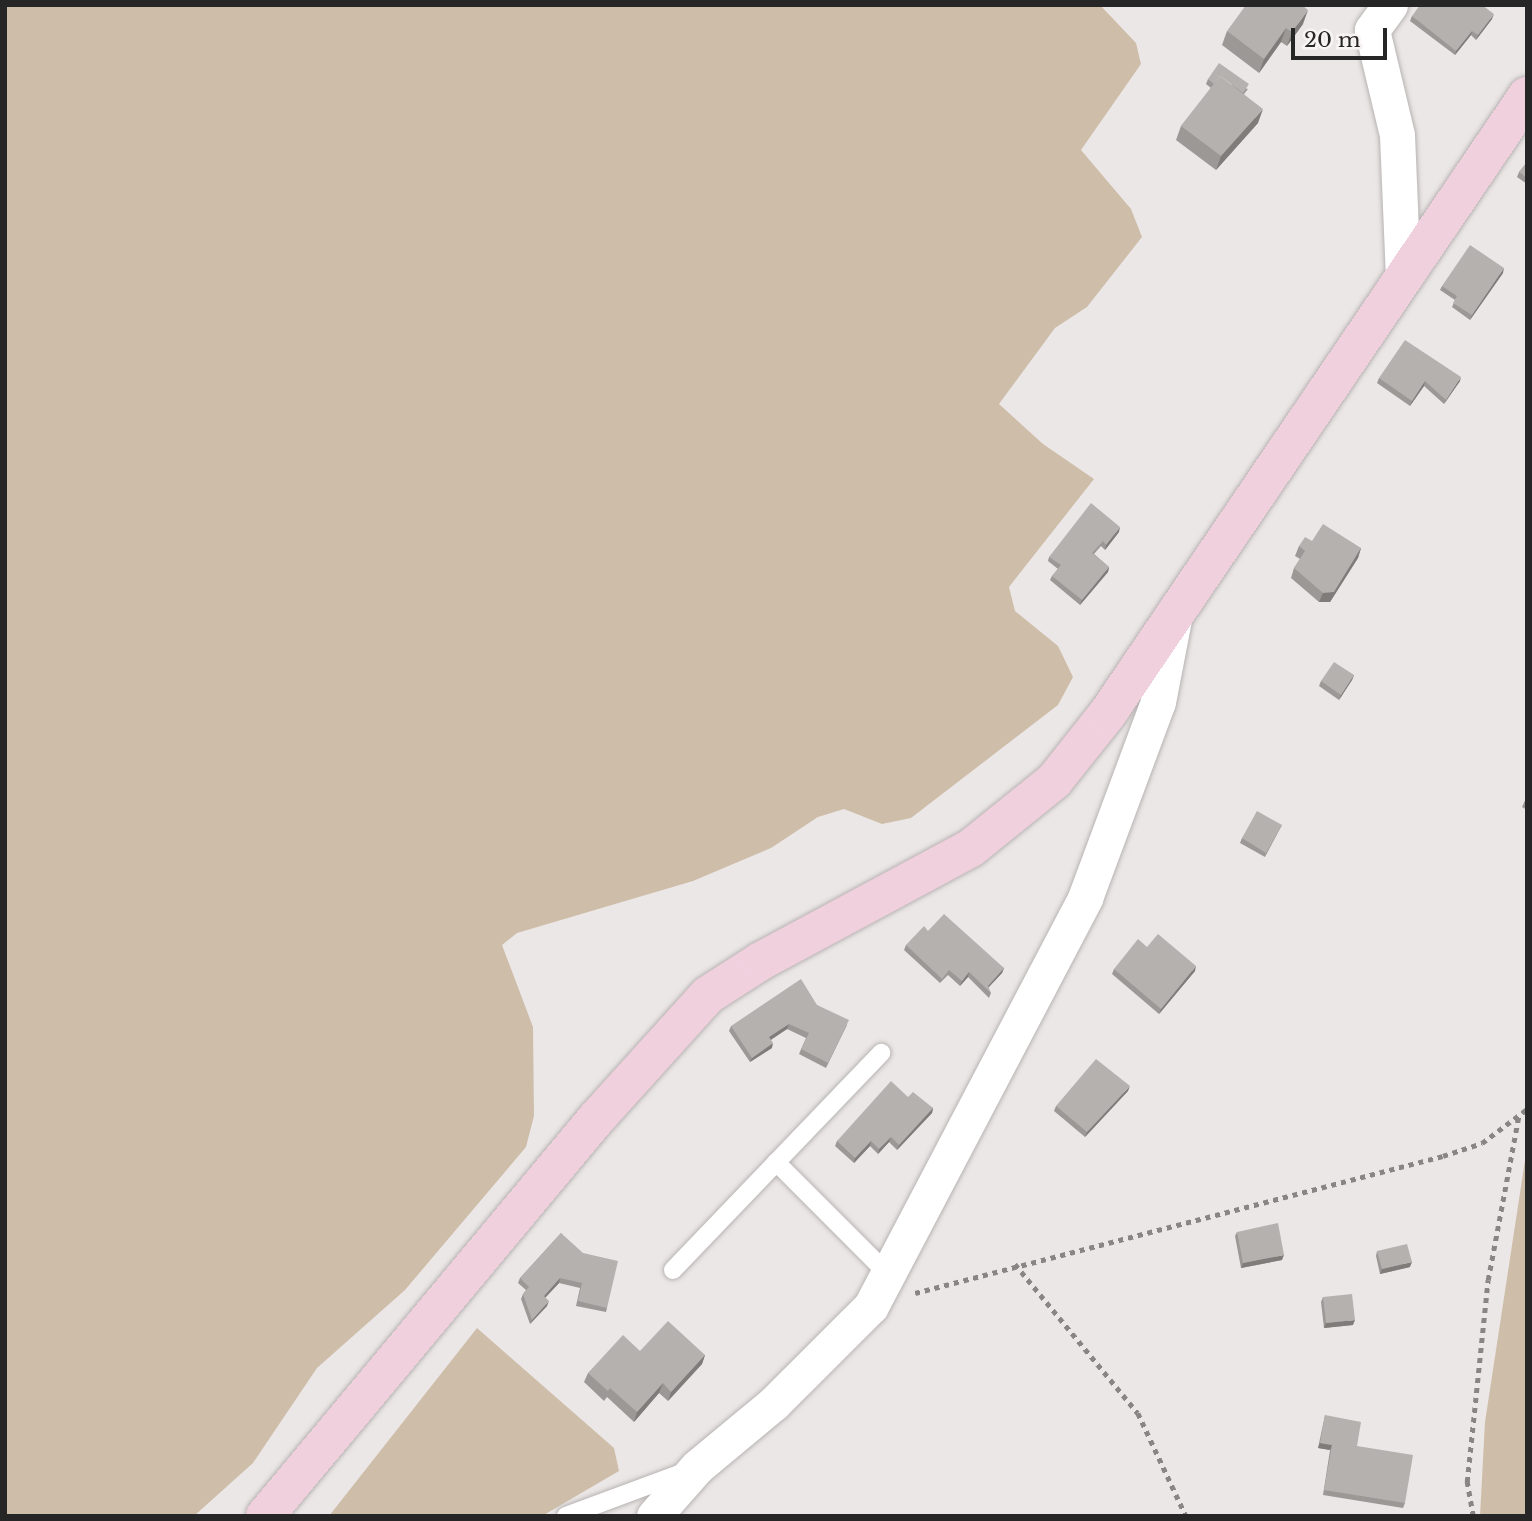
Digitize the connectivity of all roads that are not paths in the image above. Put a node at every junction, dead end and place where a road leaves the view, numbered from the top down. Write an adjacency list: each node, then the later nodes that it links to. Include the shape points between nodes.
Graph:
1 (1390, 5): 3 (street, via 1372,30 1397,135)
2 (1527, 96): 3 (street)
3 (1403, 277): 4 (street)
4 (1176, 611): 8 (street, via 1158,702 1085,898); 10 (street, via 1075,757 1031,804 939,868 735,976 687,1014)
5 (881, 1053): 6 (lane)
6 (776, 1162): 7 (lane); 8 (lane)
7 (673, 1270)
8 (887, 1273): 9 (street, via 871,1306 774,1403)
9 (697, 1467): 11 (lane); 12 (street)
10 (265, 1516)
11 (566, 1516)
12 (654, 1516)

